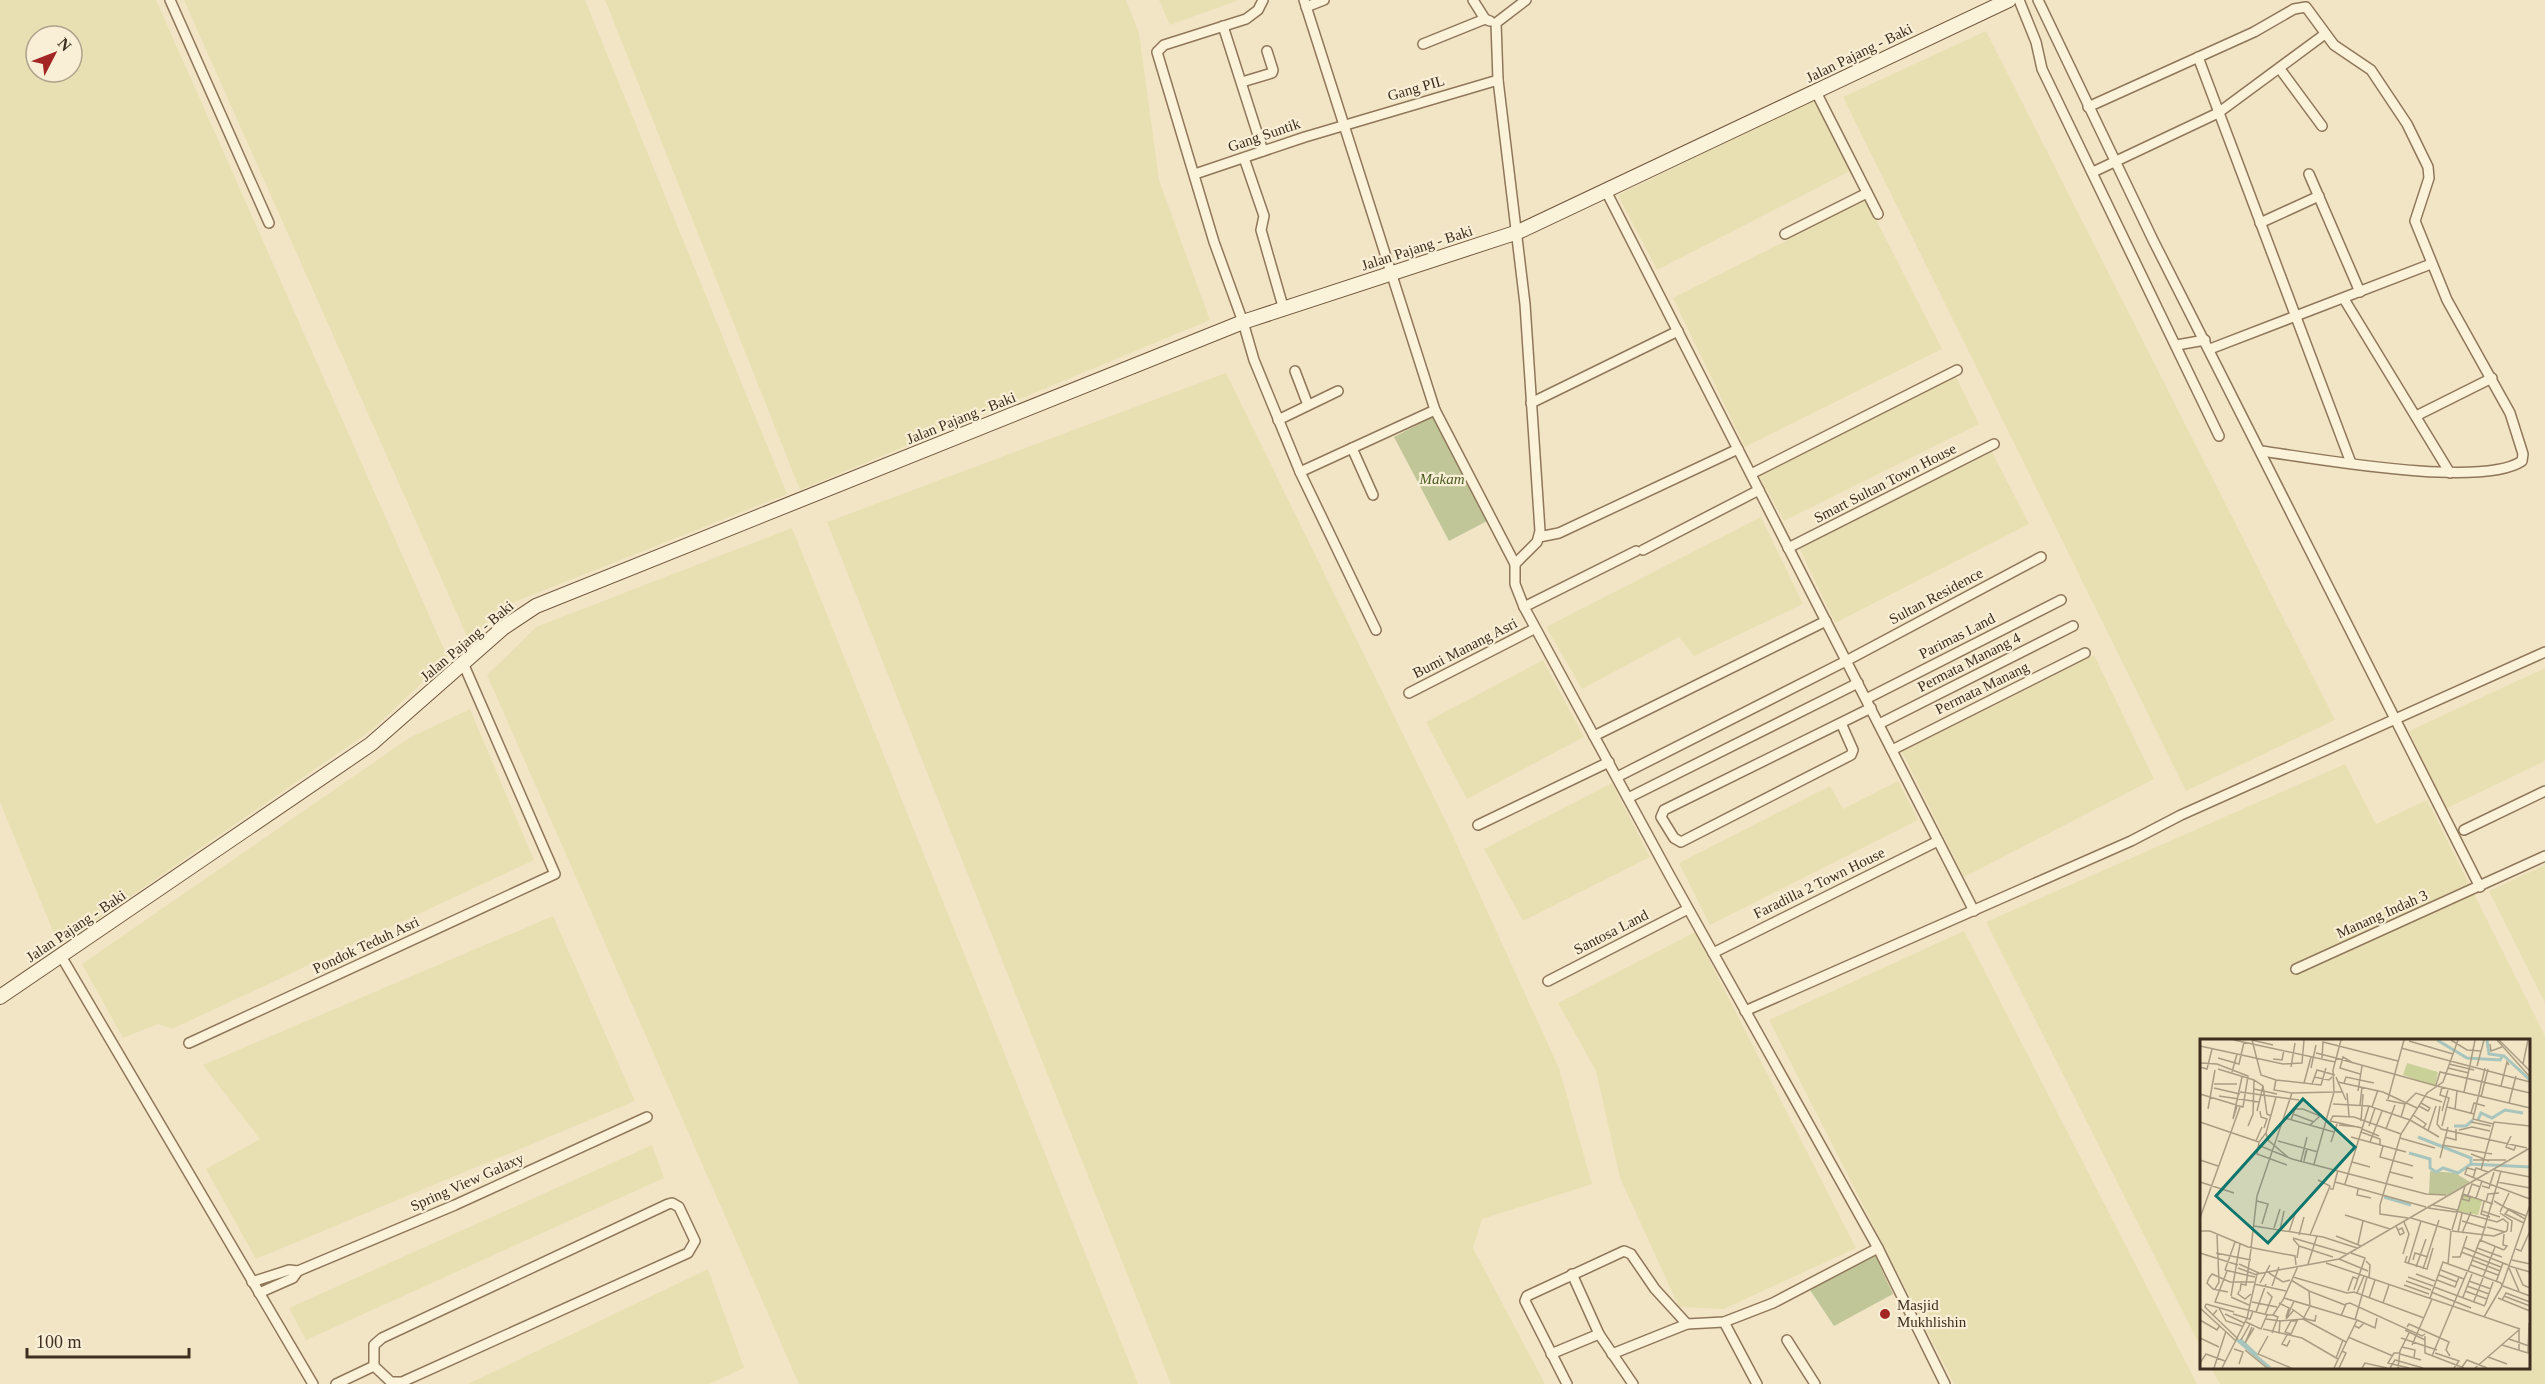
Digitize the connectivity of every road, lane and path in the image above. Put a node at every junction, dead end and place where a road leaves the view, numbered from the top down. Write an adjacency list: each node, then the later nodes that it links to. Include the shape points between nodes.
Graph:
1 (170, 0): 35 (street)
2 (1263, 0): 12 (street, via 1253,15)
3 (1324, 0): 9 (street)
4 (1473, 0): 10 (street)
5 (1525, 0): 11 (street)
6 (2008, 0): 20 (main road, Jalan Pajang - Baki)
7 (2019, 0): 28 (street, via 2042,69)
8 (2038, 0): 21 (street)
9 (1305, 3): 23 (street)
10 (1485, 19): 11 (street); 14 (street)
11 (1496, 23): 18 (street)
12 (1223, 26): 19 (street); 29 (street, via 1157,50)
13 (2325, 34): 16 (street, via 2306,7 2294,9); 17 (street); 39 (street, via 2334,45 2371,70 2422,153 2430,178 2415,221)
14 (1423, 45)
15 (1267, 51): 19 (street, via 1272,73)
16 (2198, 57): 21 (street); 22 (street)
17 (2280, 69): 22 (street); 24 (street)
18 (1498, 80): 23 (street, Gang PIL); 37 (street)
19 (1242, 82): 25 (street)
20 (1816, 92): 31 (main road, Jalan Pajang - Baki); 32 (street)
21 (2088, 107): 27 (street)
22 (2218, 113): 27 (street); 36 (street)
23 (1343, 125): 25 (street, Gang Suntik); 40 (street)
24 (2322, 126)
25 (1263, 151): 26 (street, Gang Suntik)
26 (1244, 158): 29 (street, Gang Suntik); 43 (street, via 1264,216 1261,230)
27 (2115, 162): 28 (street); 48 (street)
28 (2093, 172): 47 (street)
29 (1195, 174): 45 (street)
30 (2310, 174): 33 (street)
31 (1606, 191): 37 (main road, Jalan Pajang - Baki); 46 (street)
32 (1867, 193): 34 (street); 38 (street)
33 (2319, 196): 36 (street); 41 (street)
34 (1878, 214)
35 (268, 223)
36 (2260, 223): 44 (street)
37 (1518, 232): 40 (main road, Jalan Pajang - Baki); 53 (street)
38 (1785, 234)
39 (2431, 264): 41 (street); 51 (street)
40 (1391, 274): 43 (main road, Jalan Pajang - Baki); 55 (street)
41 (2360, 292): 42 (street)
42 (2344, 299): 44 (street); 56 (street)
43 (1284, 310): 45 (main road, Jalan Pajang - Baki)
44 (2296, 318): 48 (street); 63 (street)
45 (1239, 324): 57 (street); 82 (main road, Jalan Pajang - Baki, via 543,603 514,619)
46 (1677, 331): 53 (street); 61 (street)
47 (2177, 345): 48 (street); 58 (street)
48 (2207, 345): 62 (street)
49 (1957, 370): 66 (street)
50 (1295, 371): 54 (street)
51 (2492, 378): 56 (street); 65 (street, via 2510,413 2523,461 2482,472)
52 (1338, 391): 54 (street)
53 (1531, 403): 69 (street)
54 (1308, 405): 57 (street)
55 (1435, 410): 60 (street); 72 (street)
56 (2416, 416): 65 (street)
57 (1278, 420): 64 (street)
58 (2219, 435)
59 (1994, 444): 70 (street, Smart Sultan Town House)
60 (1352, 448): 64 (street); 68 (street)
61 (1738, 449): 66 (street); 69 (street, via 1558,533)
62 (2261, 451): 63 (street); 86 (street)
63 (2351, 463): 65 (street)
64 (1300, 472): 77 (street)
65 (2450, 473)
66 (1751, 474): 67 (street)
67 (1759, 490): 70 (street); 74 (street)
68 (1373, 495)
69 (1539, 537): 72 (street)
70 (1788, 548): 75 (street)
71 (2041, 557): 81 (street, Sultan Residence)
72 (1515, 564): 74 (street, via 1515,584)
73 (2061, 600): 85 (street, Parimas Land)
74 (1524, 607): 78 (street)
75 (1826, 621): 81 (street); 89 (street)
76 (2073, 626): 88 (street, Permata Manang 4)
77 (1376, 630)
78 (1534, 630): 84 (street, Bumi Manang Asri); 89 (street)
79 (2545, 652): 86 (street)
80 (2085, 653): 90 (street, Permata Manang)
81 (1846, 661): 83 (street); 92 (street, Sultan Residence)
82 (463, 663): 103 (main road, Jalan Pajang - Baki, via 371,744); 108 (street, Pondok Teduh Asri, via 555,874)
83 (1858, 683): 85 (street); 94 (street)
84 (1409, 693)
85 (1868, 704): 87 (street, Parimas Land); 88 (street)
86 (2395, 718): 99 (street); 101 (street)
87 (1841, 723): 87 (street, Parimas Land, via 1664,810 1661,817 1681,842 1851,755 1853,750)
88 (1879, 724): 90 (street)
89 (1594, 736): 91 (street)
90 (1892, 750): 97 (street)
91 (1609, 762): 92 (street); 95 (street)
92 (1617, 777): 94 (street)
93 (2545, 791): 96 (street)
94 (1628, 798): 100 (street)
95 (1478, 825)
96 (2464, 830)
97 (1938, 841): 101 (street); 102 (street, Faradilla 2 Town House)
98 (2545, 856): 99 (street, Manang Indah 3)
99 (2480, 887): 104 (street, Manang Indah 3)
100 (1688, 909): 102 (street); 105 (street, Santosa Land)
101 (1974, 910): 107 (street)
102 (1713, 953): 107 (street)
103 (61, 956): 106 (main road, Jalan Pajang - Baki); 113 (street)
104 (2296, 969)
105 (1548, 981)
106 (0, 997)
107 (1745, 1011): 110 (street)
108 (189, 1043)
109 (647, 1117): 111 (street, Spring View Galaxy)
110 (1878, 1248): 115 (street, via 1773,1303); 128 (street)
111 (298, 1271): 113 (street, Spring View Galaxy, via 289,1270); 114 (street, Spring View Galaxy, via 293,1278)
112 (1572, 1274): 116 (street, via 1617,1252 1627,1252); 117 (street); 119 (street, via 1525,1299)
113 (252, 1282): 114 (street)
114 (259, 1293): 122 (street)
115 (1724, 1323): 116 (street); 126 (street)
116 (1687, 1324): 120 (street)
117 (1599, 1334): 119 (street); 120 (street)
118 (1787, 1340): 127 (street)
119 (1551, 1353): 124 (street)
120 (1612, 1354): 125 (street)
121 (374, 1366): 121 (street, via 391,1382 402,1382 688,1252 695,1241 679,1207 668,1204 382,1338 374,1346); 123 (street)
122 (313, 1384)
123 (336, 1384)
124 (1567, 1384)
125 (1633, 1384)
126 (1757, 1384)
127 (1815, 1384)
128 (1945, 1384)

